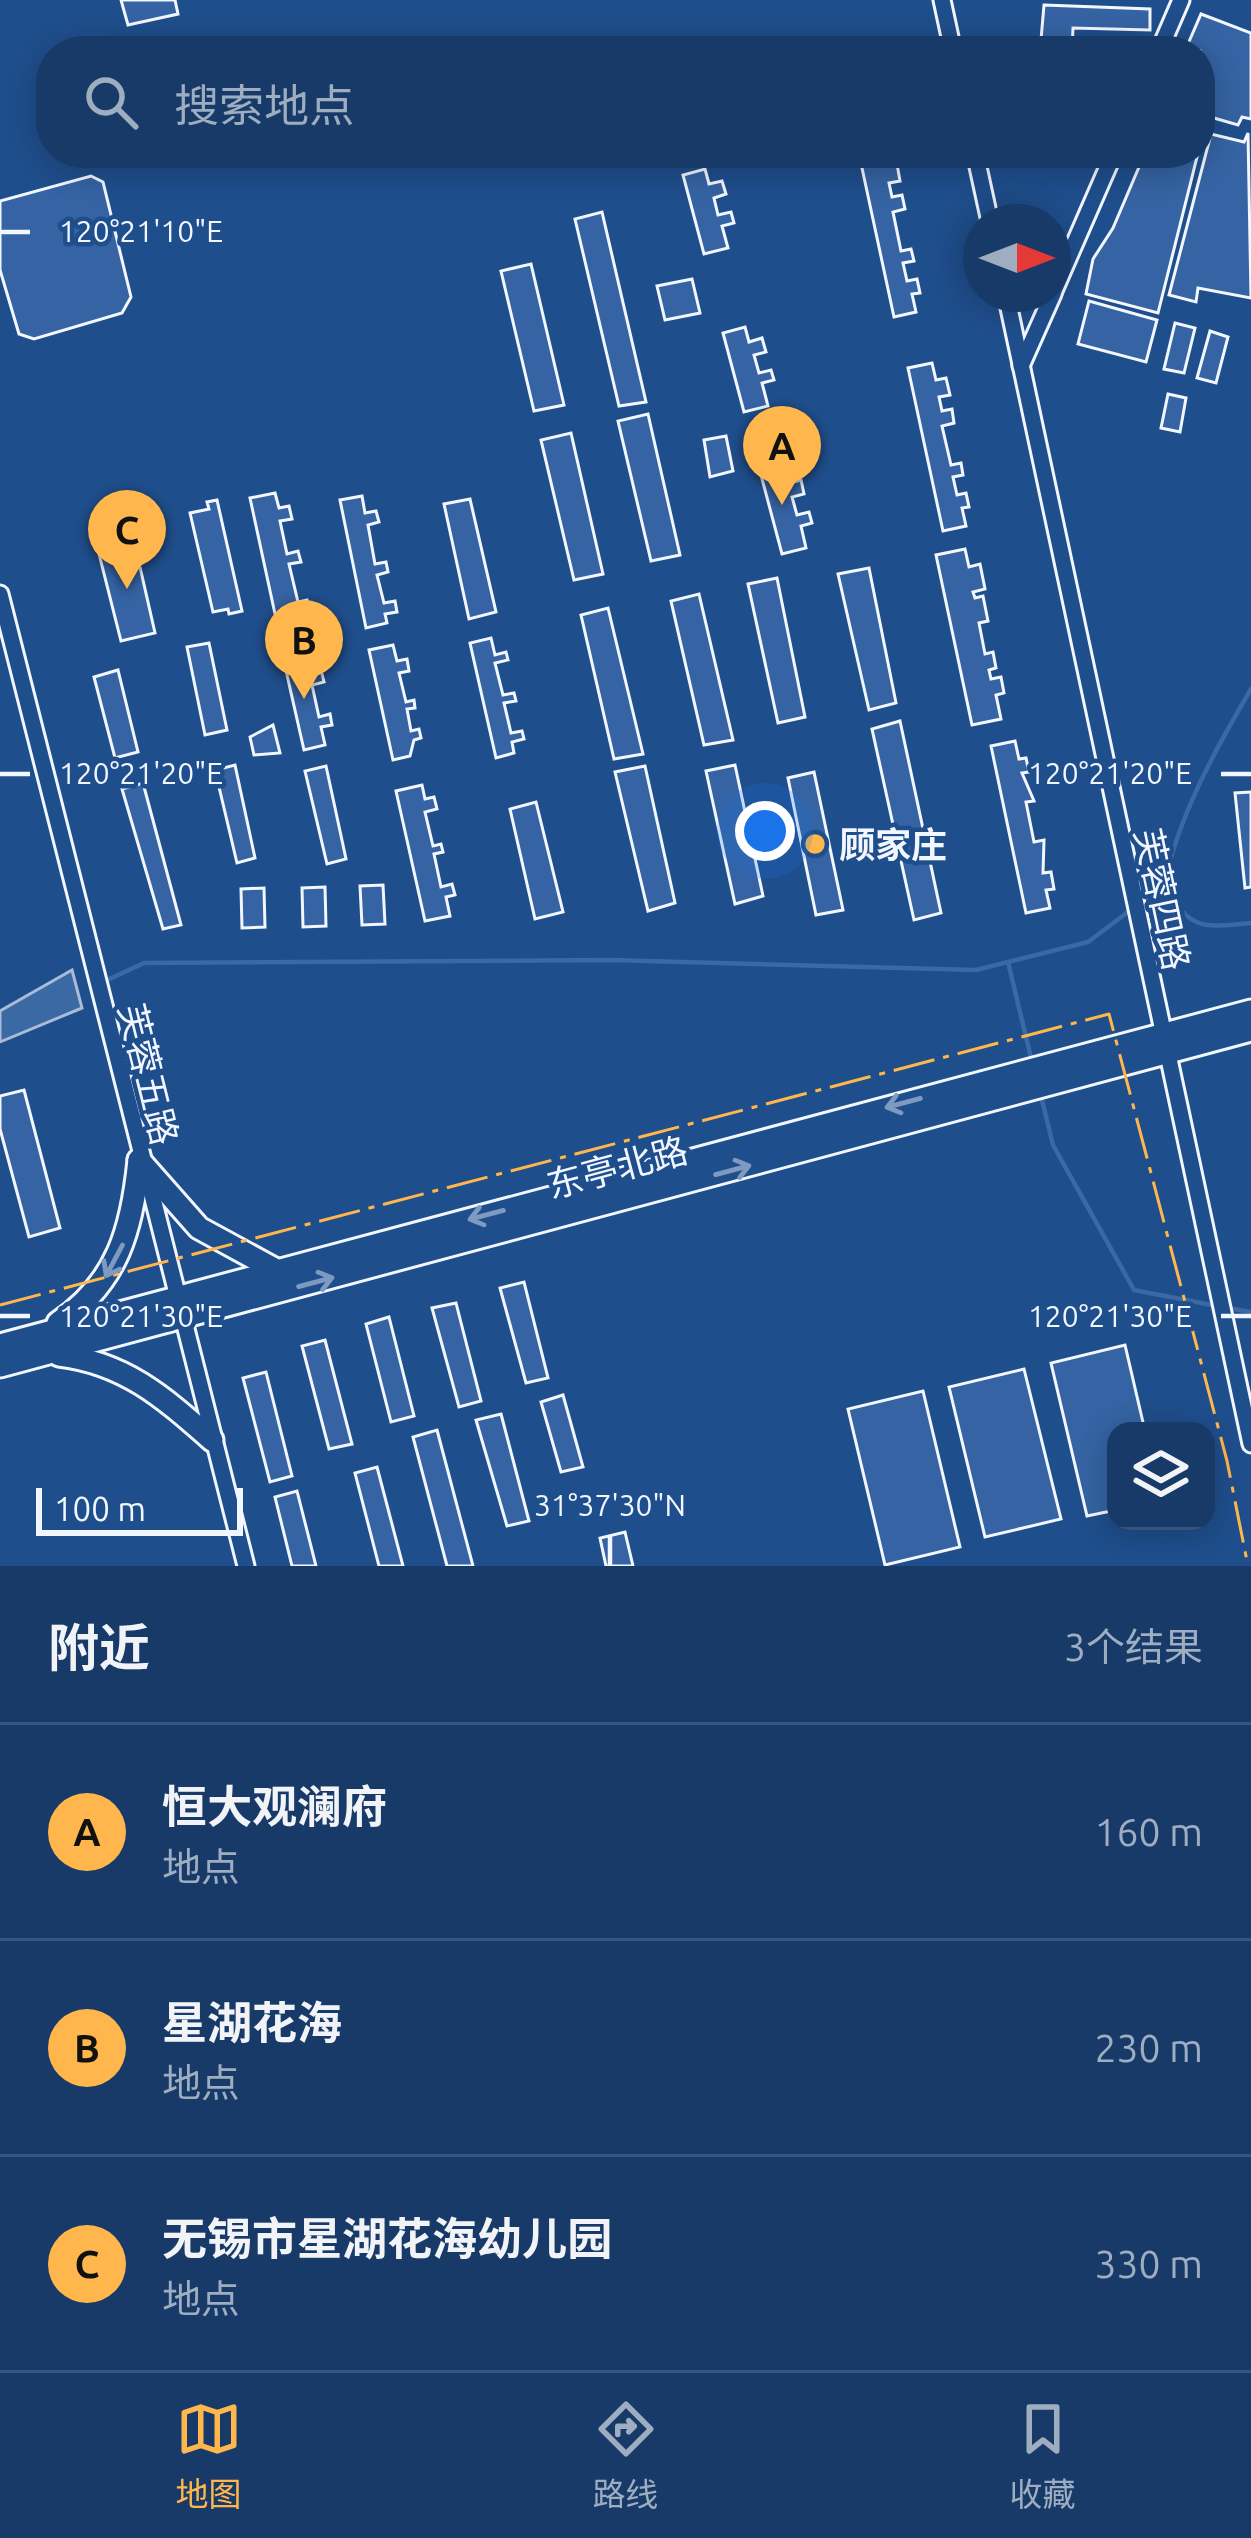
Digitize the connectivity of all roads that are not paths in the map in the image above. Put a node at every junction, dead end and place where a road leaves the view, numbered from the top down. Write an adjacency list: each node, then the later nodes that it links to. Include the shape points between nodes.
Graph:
1 (942, 0): 3 (street)
2 (1181, 0): 4 (street)
3 (950, 36)
4 (1165, 36)
5 (978, 168): 7 (street)
6 (1108, 168): 8 (street)
7 (986, 204)
8 (1071, 252)
9 (1010, 312): 11 (street, 芙蓉四路)
10 (1045, 312): 11 (street)
11 (1022, 366): 15 (street, 芙蓉四路)
12 (0, 594): 17 (street, 芙蓉五路)
13 (1251, 1011): 15 (main road, 东亭北路)
14 (1251, 1030): 15 (main road, 东亭北路)
15 (1163, 1044): 16 (main road, 东亭北路); 24 (street, 芙蓉四路)
16 (1019, 1083): 18 (main road, 东亭北路, one-way to 18); 19 (main road, 东亭北路, one-way to 16)
17 (139, 1160): 18 (main road, via 199,1228); 19 (street, 芙蓉五路); 20 (main road, one-way to 20, via 133,1221 113,1268)
18 (278, 1270): 19 (main road, 东亭北路)
19 (177, 1308): 20 (main road, 东亭北路); 23 (street, 芙蓉五路)
20 (44, 1344): 21 (main road, 东亭北路); 22 (main road, 东亭北路); 23 (main road, via 151,1386)
21 (0, 1345)
22 (0, 1366)
23 (212, 1440): 25 (street, 芙蓉五路)
24 (1251, 1444)
25 (246, 1566)

